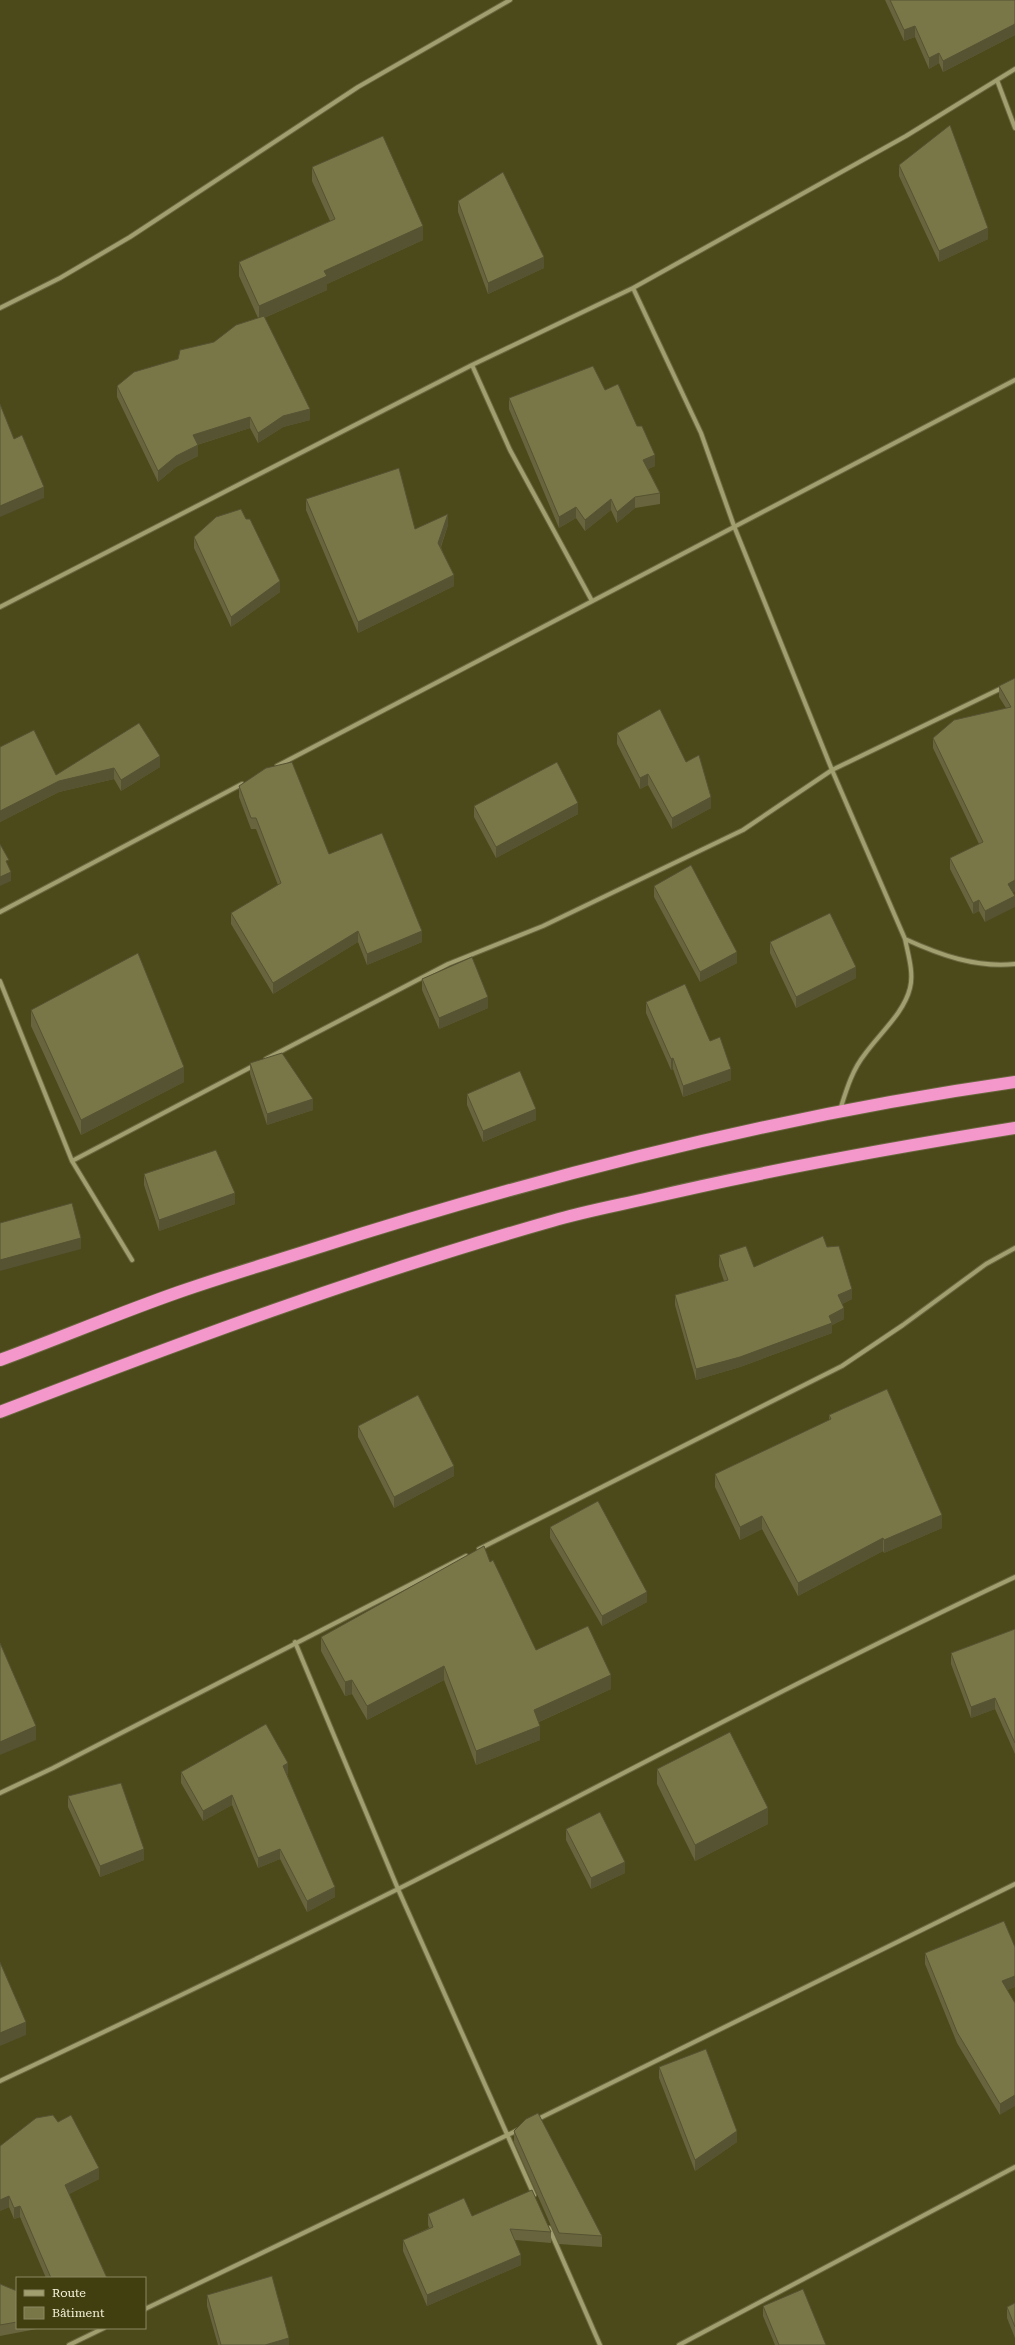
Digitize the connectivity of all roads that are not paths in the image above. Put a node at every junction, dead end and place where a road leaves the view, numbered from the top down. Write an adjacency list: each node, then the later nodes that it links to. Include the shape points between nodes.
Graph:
1 (510, 0): 6 (street, via 358,87 130,237 60,278)
2 (1015, 69): 3 (street)
3 (997, 80): 4 (street); 5 (street, via 906,136)
4 (1015, 128)
5 (633, 288): 7 (street); 9 (street, via 701,433)
6 (0, 308)
7 (472, 365): 10 (street, via 510,450); 11 (street)
8 (1015, 380): 9 (street)
9 (734, 526): 10 (street); 14 (street)
10 (592, 601): 13 (street)
11 (0, 607)
12 (1008, 685): 14 (street)
13 (269, 770)
14 (832, 770): 17 (street); 23 (street, via 743,830 543,926 448,964)
15 (248, 781): 16 (street)
16 (0, 912)
17 (905, 939): 18 (street, via 938,954 973,963); 21 (street, via 910,967 910,988 898,1011 863,1055)
18 (1015, 964)
19 (0, 981): 23 (street)
20 (1015, 1082): 21 (highway)
21 (839, 1111): 26 (highway, via 557,1176 386,1226 179,1292)
22 (1015, 1128): 27 (highway, via 860,1154 723,1181 554,1220 343,1286 175,1345)
23 (72, 1161): 25 (street)
24 (1015, 1248): 29 (street, via 986,1264 842,1366)
25 (132, 1260)
26 (0, 1360)
27 (0, 1412)
28 (1015, 1577): 32 (street, via 925,1620)
29 (295, 1642): 30 (street); 32 (street)
30 (0, 1793)
31 (1015, 1884): 34 (street)
32 (398, 1889): 33 (street, via 171,2001); 36 (street)
33 (0, 2081)
34 (531, 2123)
35 (525, 2126): 36 (street)
36 (508, 2135): 38 (street); 40 (street)
37 (1015, 2167): 44 (street)
38 (537, 2201)
39 (546, 2222): 43 (street)
40 (146, 2308)
41 (102, 2329): 42 (street)
42 (69, 2345)
43 (600, 2345)
44 (680, 2345)

